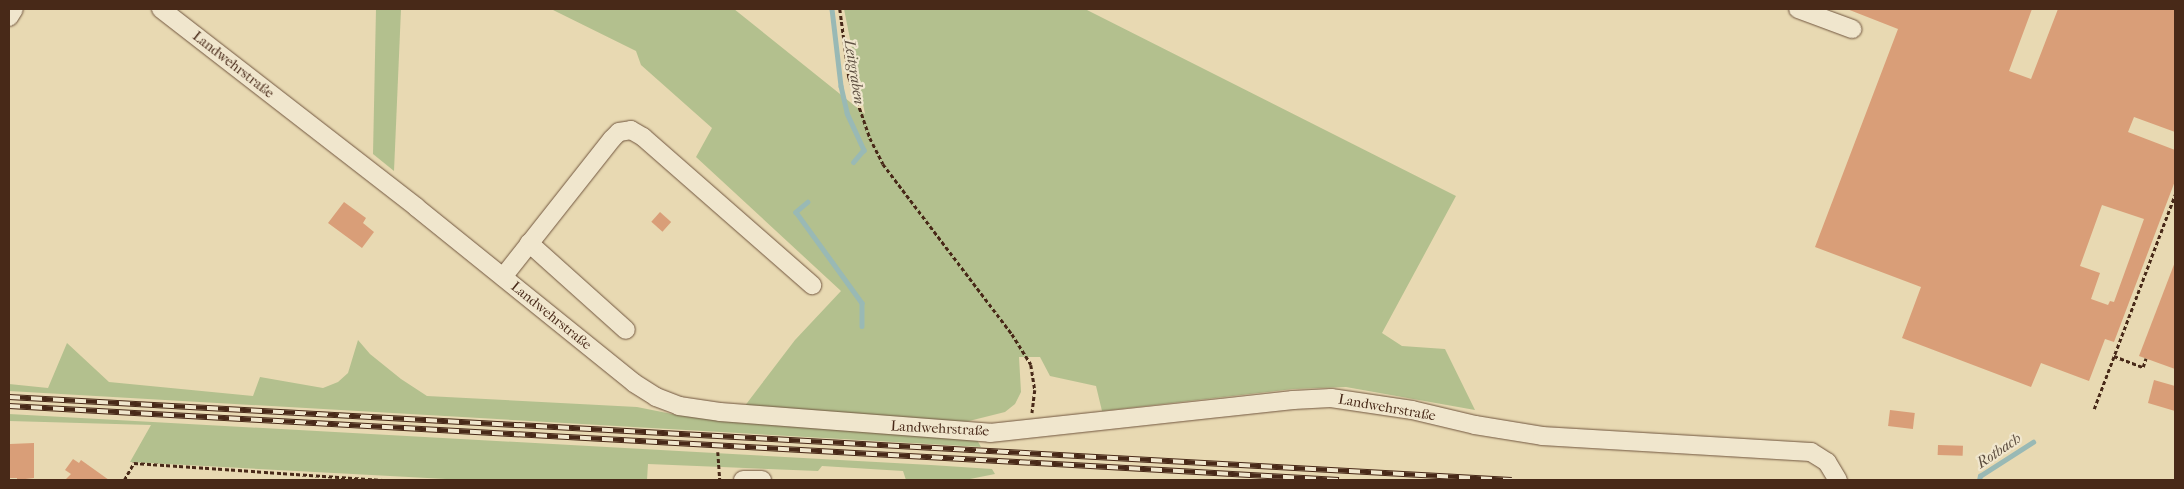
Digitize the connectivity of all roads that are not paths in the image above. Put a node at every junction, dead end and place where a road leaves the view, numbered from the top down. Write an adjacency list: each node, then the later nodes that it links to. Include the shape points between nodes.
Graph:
1 (14, 9): 4 (street)
2 (161, 9): 7 (street, Landwehrstraße)
3 (1798, 9): 5 (street)
4 (9, 17)
5 (1852, 29)
6 (529, 244): 7 (street); 8 (street, via 612,139 619,132 631,130); 9 (street)
7 (503, 277): 10 (street, Landwehrstraße, via 634,383 679,406 990,433 1332,398 1542,436 1811,452 1827,462)
8 (812, 285)
9 (626, 330)
10 (1838, 480)

